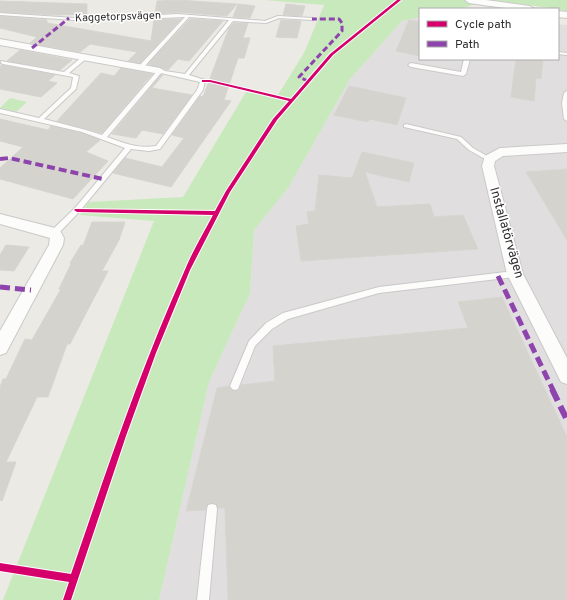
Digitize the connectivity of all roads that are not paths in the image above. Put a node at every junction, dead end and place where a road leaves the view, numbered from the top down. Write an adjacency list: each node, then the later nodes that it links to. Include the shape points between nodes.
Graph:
1 (469, 0): 2 (street)
2 (523, 8)
3 (0, 14): 4 (lane, Kaggetorpsvägen, via 88,20)
4 (188, 16): 5 (lane, Kaggetorpsvägen); 12 (lane, Kaggetorpsvägen)
5 (232, 19): 6 (lane, Kaggetorpsvägen, via 266,22 278,17); 15 (lane)
6 (312, 19)
7 (0, 42): 8 (street)
8 (85, 57): 12 (street); 14 (lane)
9 (467, 60): 11 (lane, via 463,74)
10 (3, 62): 14 (lane)
11 (411, 65)
12 (141, 67): 13 (street)
13 (160, 71): 15 (lane); 21 (lane)
14 (66, 73): 19 (lane, via 76,76 74,88)
15 (186, 76): 22 (lane, via 203,81 202,85 158,148 148,150)
16 (567, 93): 18 (lane)
17 (0, 111): 19 (lane)
18 (567, 119)
19 (40, 120): 21 (lane)
20 (406, 126): 24 (lane, via 459,138 471,149)
21 (104, 137): 22 (lane)
22 (129, 147): 26 (lane, via 77,210)
23 (567, 148): 24 (street, via 500,152)
24 (489, 159): 27 (street, Installatörvägen, via 488,166)
25 (0, 219): 26 (street)
26 (54, 233): 28 (street, via 57,238 56,246)
27 (515, 274): 29 (street, Installatörvägen); 30 (lane, via 379,290 286,316 269,326 252,344)
28 (0, 348)
29 (567, 376)
30 (235, 386)
31 (212, 509): 32 (lane)
32 (203, 600)

